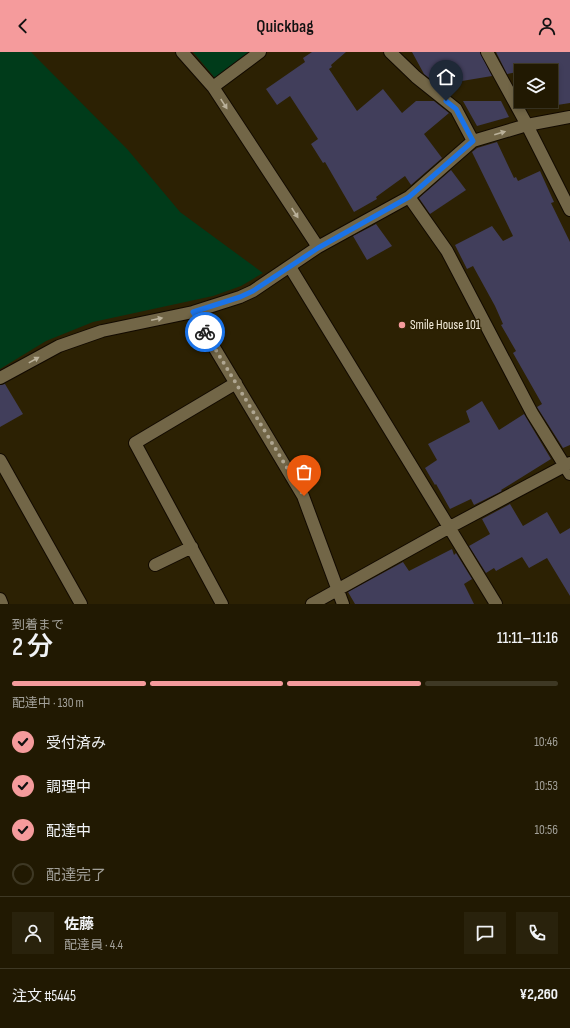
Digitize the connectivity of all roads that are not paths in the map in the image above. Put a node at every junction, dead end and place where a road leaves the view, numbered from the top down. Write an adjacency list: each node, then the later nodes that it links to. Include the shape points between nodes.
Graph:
1 (182, 52): 5 (street)
2 (260, 52): 5 (street)
3 (390, 52): 8 (street, via 456,109)
4 (487, 52): 7 (street)
5 (213, 87): 11 (street, one-way to 11)
6 (570, 117): 7 (street)
7 (528, 125): 8 (street, one-way to 7); 10 (street)
8 (473, 141): 9 (street)
9 (409, 197): 11 (street); 17 (street, via 447,251 532,413)
10 (570, 210)
11 (318, 248): 12 (street)
12 (290, 267): 13 (street, via 253,291); 18 (street)
13 (193, 312): 14 (street, one-way to 13, via 60,346 102,331); 15 (street)
14 (0, 378)
15 (236, 383): 19 (street, via 136,443); 21 (street, via 304,496)
16 (0, 460): 24 (street)
17 (568, 467): 18 (street)
18 (450, 527): 21 (street); 28 (street)
19 (192, 547): 20 (street); 25 (street)
20 (155, 566)
21 (338, 590): 26 (street); 27 (street)
22 (0, 599): 23 (street)
23 (2, 604)
24 (81, 604)
25 (222, 604)
26 (312, 604)
27 (343, 604)
28 (496, 604)

